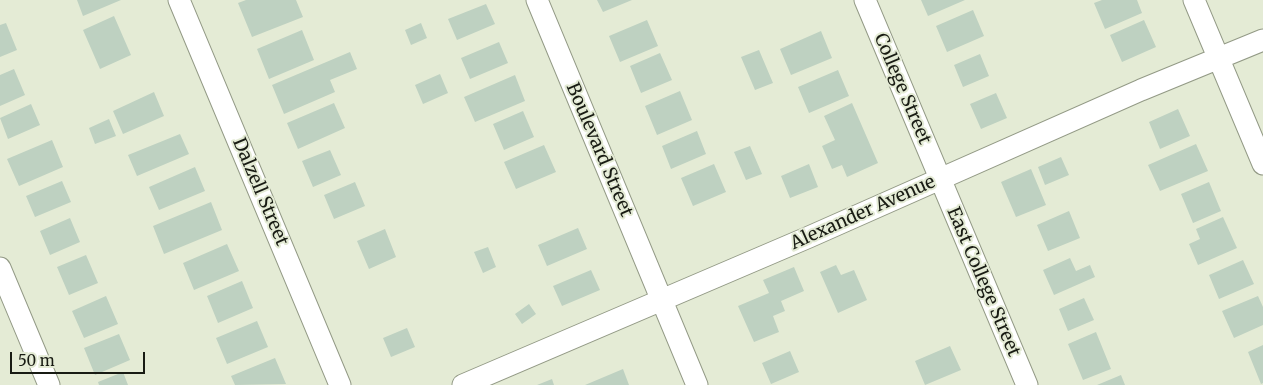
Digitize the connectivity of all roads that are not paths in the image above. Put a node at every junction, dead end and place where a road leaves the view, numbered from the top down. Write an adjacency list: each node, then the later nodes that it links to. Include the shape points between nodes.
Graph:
1 (179, 0): 12 (street, Dalzell Street)
2 (536, 0): 10 (street, Boulevard Street)
3 (865, 0): 8 (street, College Street)
4 (1194, 0): 6 (street)
5 (1263, 40): 6 (street, Alexander Avenue)
6 (1218, 58): 7 (street); 8 (street, Alexander Avenue)
7 (1263, 164)
8 (940, 179): 10 (street, Alexander Avenue); 15 (street, East College Street)
9 (0, 268): 11 (street)
10 (661, 299): 13 (street, Alexander Avenue); 14 (street, Boulevard Street)
11 (49, 385)
12 (340, 385)
13 (463, 385)
14 (697, 385)
15 (1026, 385)

